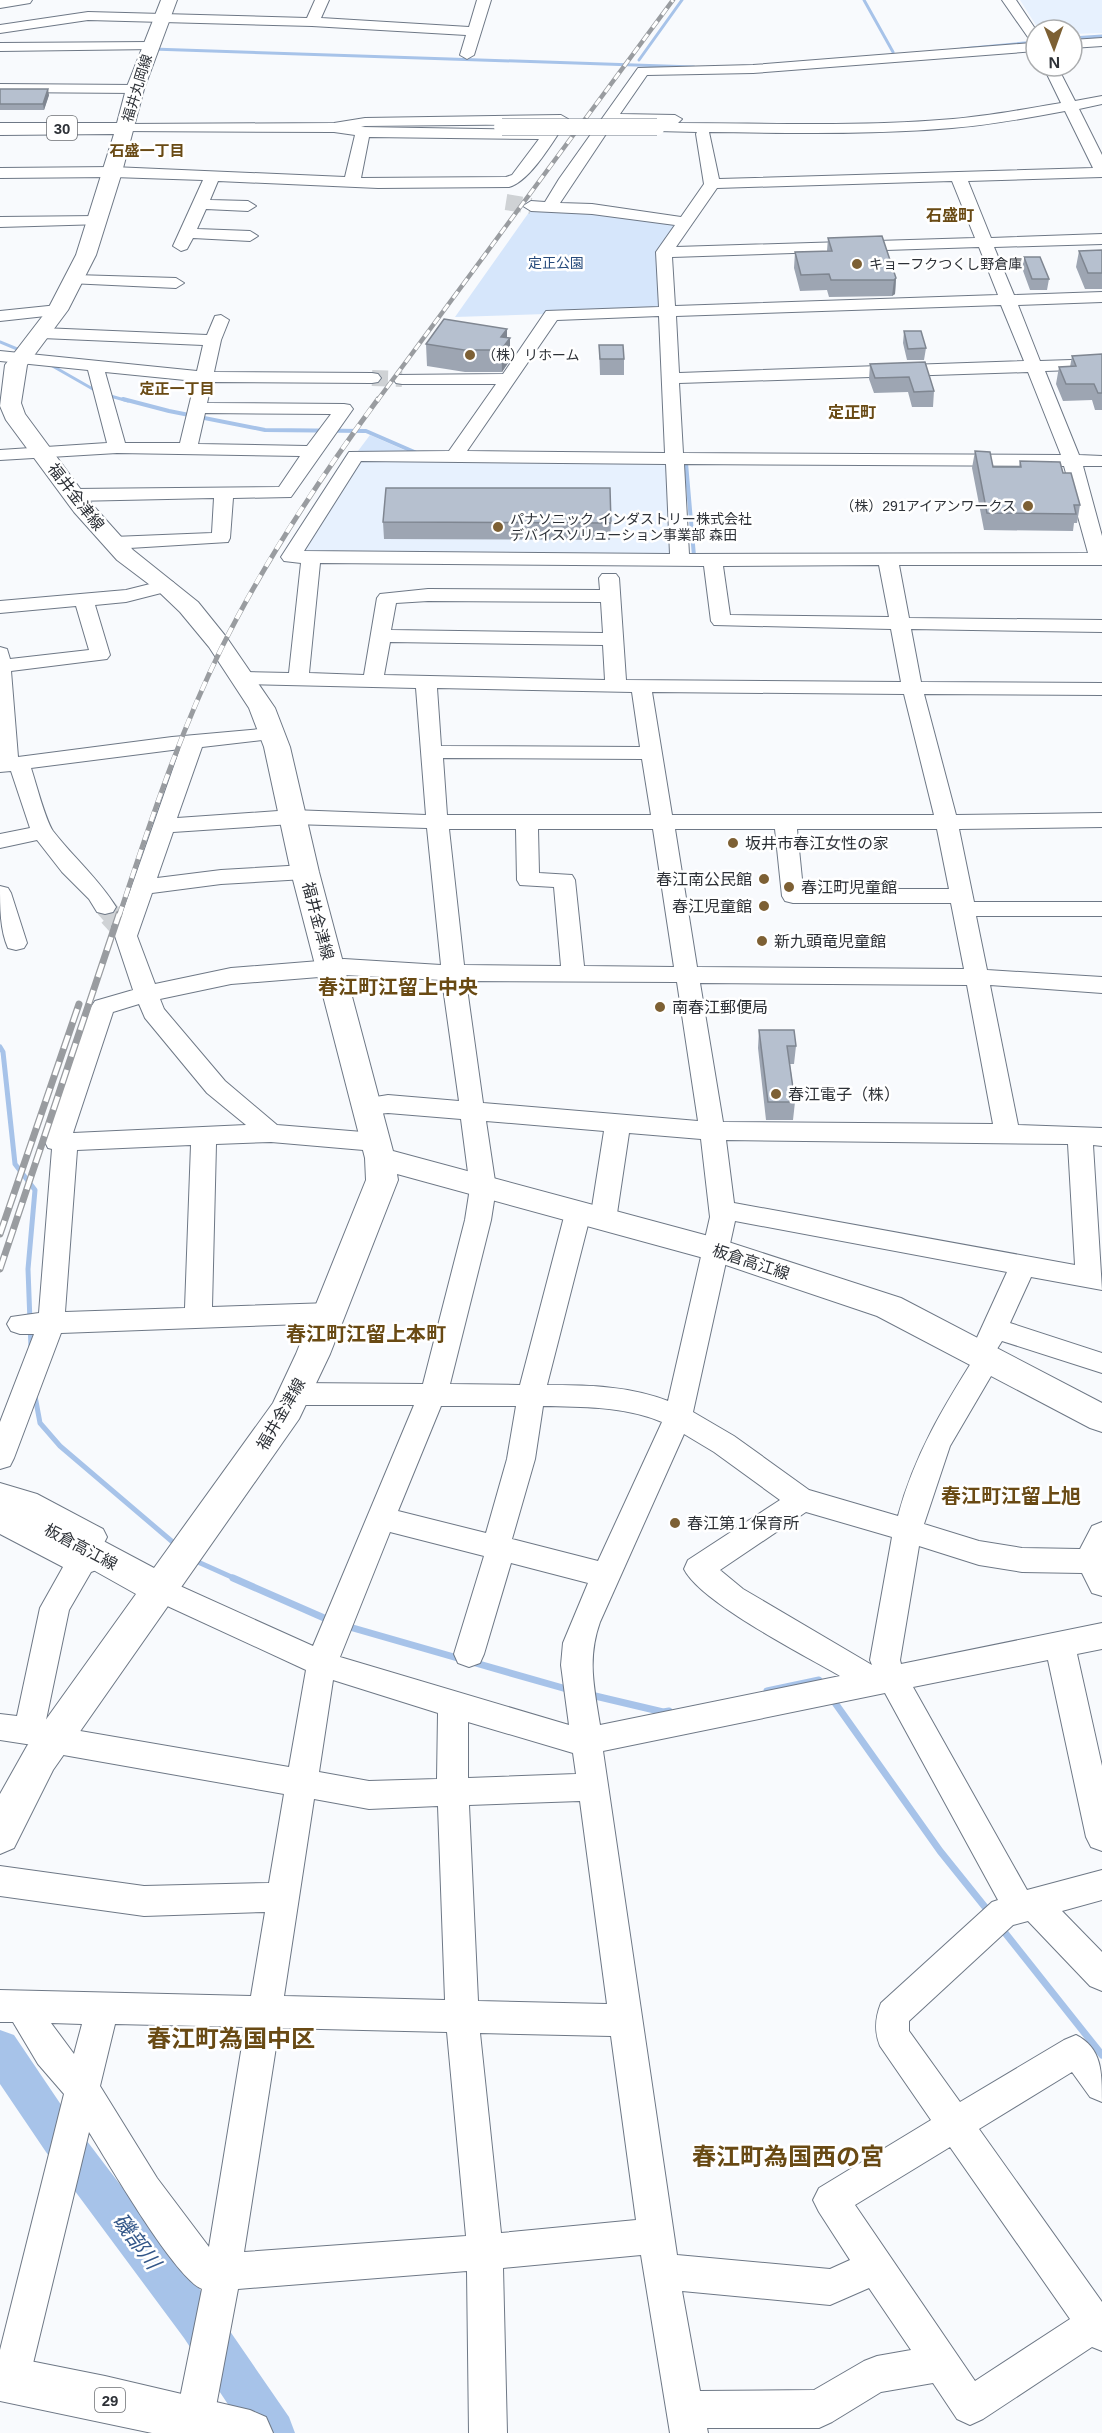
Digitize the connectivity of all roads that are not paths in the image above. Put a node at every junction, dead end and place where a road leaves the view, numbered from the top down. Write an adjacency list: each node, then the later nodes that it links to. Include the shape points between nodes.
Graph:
1 (25, 0): 6 (street)
2 (169, 0): 7 (main road, 福井丸岡線)
3 (322, 0): 8 (street)
4 (484, 0): 11 (street)
5 (1009, 0): 9 (street)
6 (0, 4)
7 (162, 18): 8 (street, via 282,16); 10 (street, via 88,16); 16 (main road, 福井丸岡線)
8 (312, 22): 11 (street)
9 (1024, 22)
10 (0, 29)
11 (473, 31): 18 (street)
12 (1102, 42): 13 (street)
13 (1084, 43)
14 (0, 47): 16 (street)
15 (1024, 48): 24 (street, via 753,69 649,69 643,71)
16 (149, 49): 17 (street); 21 (main road, 福井丸岡線)
17 (0, 54)
18 (467, 55)
19 (1056, 78): 23 (street)
20 (0, 88): 21 (street)
21 (135, 89): 26 (main road, 福井丸岡線)
22 (1102, 99): 23 (street)
23 (1070, 105): 27 (street, via 979,121); 33 (street)
24 (609, 118): 27 (street, via 823,121); 32 (street)
25 (334, 127): 26 (street); 27 (street, bridge); 29 (street); 31 (street, via 365,122 561,119)
26 (124, 128): 28 (main road, 福井丸岡線 / 30); 34 (main road, 福井金津線)
27 (864, 128): 30 (street, via 817,133)
28 (0, 129)
29 (363, 132): 31 (street); 38 (street)
30 (703, 134): 32 (street); 40 (street)
31 (550, 135): 39 (street, via 514,180)
32 (597, 135): 45 (street)
33 (1102, 171): 37 (street)
34 (113, 172): 35 (street); 36 (street); 46 (main road, 福井金津線)
35 (3, 176)
36 (213, 176): 38 (street); 42 (street)
37 (958, 176): 40 (street); 51 (street)
38 (352, 182): 39 (street)
39 (480, 182): 41 (street)
40 (712, 184): 48 (street)
41 (497, 196)
42 (200, 204): 43 (street); 49 (street, via 184,239)
43 (248, 206)
44 (531, 206): 45 (street)
45 (549, 208): 48 (street, via 592,209)
46 (97, 221): 47 (street); 53 (main road, 福井金津線)
47 (0, 222)
48 (685, 222): 52 (street)
49 (250, 236)
50 (1102, 239): 51 (street)
51 (984, 243): 52 (street); 56 (street)
52 (664, 252): 58 (street)
53 (75, 280): 54 (street); 57 (main road, 福井金津線)
54 (176, 283)
55 (1102, 297): 56 (street)
56 (1007, 300): 58 (street); 66 (street)
57 (58, 310): 59 (street); 61 (main road, 福井金津線)
58 (668, 310): 69 (street); 71 (street, via 552,315)
59 (0, 316)
60 (221, 320): 62 (street)
61 (42, 333): 62 (street); 63 (main road, 福井金津線)
62 (213, 340): 67 (street)
63 (10, 357): 65 (street); 76 (main road, 福井金津線, via 10,403)
64 (1102, 364): 66 (street)
65 (94, 366): 67 (street); 73 (street)
66 (1034, 366): 69 (street); 80 (street)
67 (204, 377): 68 (street); 72 (street)
68 (372, 378)
69 (671, 378): 79 (street)
70 (402, 379): 71 (street)
71 (508, 379): 78 (street)
72 (197, 408): 74 (street); 75 (street, via 345,409)
73 (117, 448): 74 (street); 76 (street)
74 (188, 449): 75 (street)
75 (312, 451): 84 (street, via 284,493 224,492 221,538)
76 (40, 452): 77 (street); 83 (main road, 福井金津線)
77 (0, 455)
78 (455, 456): 79 (street); 85 (street, via 355,456 291,557)
79 (675, 458): 80 (street); 88 (street)
80 (1072, 461): 81 (street); 86 (street)
81 (1102, 461)
82 (220, 492): 83 (street)
83 (74, 495): 84 (main road, 福井金津線)
84 (113, 543): 91 (main road, 福井金津線)
85 (310, 557): 87 (street); 101 (street)
86 (1100, 559): 90 (street)
87 (607, 560): 88 (street); 92 (street)
88 (680, 560): 89 (street)
89 (713, 560): 90 (street); 95 (street, via 721,621)
90 (888, 560): 95 (street)
91 (166, 586): 93 (street, via 126,596); 100 (main road, 福井金津線, via 200,620)
92 (610, 596): 97 (street, via 387,598); 98 (street)
93 (84, 600): 94 (street); 99 (street, via 100,655)
94 (0, 607)
95 (900, 624): 96 (street); 106 (street)
96 (1102, 626)
97 (380, 636): 98 (street); 102 (street)
98 (613, 639): 104 (street)
99 (0, 659): 112 (street)
100 (242, 678): 101 (street); 108 (main road, 福井金津線, via 262,708)
101 (298, 679): 102 (street)
102 (373, 681): 103 (street)
103 (426, 682): 104 (street); 110 (street)
104 (616, 686): 105 (street)
105 (641, 686): 106 (street); 111 (street)
106 (912, 687): 107 (street); 119 (street)
107 (1102, 688)
108 (272, 734): 109 (street); 113 (main road, 福井金津線)
109 (193, 741): 112 (street); 120 (street)
110 (431, 752): 111 (street); 115 (street)
111 (652, 753): 117 (street)
112 (9, 764): 121 (street)
113 (292, 817): 115 (street); 120 (street); 123 (main road, 福井金津線)
114 (1102, 820): 119 (street)
115 (437, 822): 116 (street); 131 (street)
116 (526, 822): 117 (street); 132 (street, via 528,879 564,880)
117 (663, 822): 118 (street); 133 (street)
118 (785, 822): 119 (street); 126 (street, via 793,896)
119 (947, 822): 126 (street)
120 (164, 826): 124 (street)
121 (42, 832): 122 (street); 127 (street)
122 (0, 841)
123 (305, 872): 124 (street); 130 (main road, 福井金津線)
124 (143, 887): 136 (street, via 124,931)
125 (0, 893): 129 (street)
126 (963, 903): 128 (street); 134 (street)
127 (105, 907)
128 (1102, 909)
129 (16, 943)
130 (331, 968): 131 (street); 136 (street, via 231,976); 137 (main road, 福井金津線)
131 (453, 973): 132 (street); 138 (street)
132 (573, 974): 133 (street)
133 (688, 976): 134 (street); 140 (street)
134 (978, 977): 135 (street); 142 (street)
135 (1102, 985)
136 (146, 994): 141 (street, via 153,1012 216,1087); 145 (street, via 103,1006 57,1143)
137 (366, 1106): 138 (street, via 388,1104); 146 (main road, 福井金津線)
138 (474, 1111): 139 (street); 147 (street)
139 (618, 1123): 140 (street); 150 (street)
140 (712, 1131): 142 (street); 149 (street)
141 (271, 1133): 143 (street); 146 (street)
142 (1007, 1133): 144 (street)
143 (204, 1136): 145 (street); 155 (street)
144 (1091, 1136): 148 (street)
145 (65, 1142): 156 (street)
146 (377, 1150): 147 (main road, 板倉高江線); 154 (main road, 福井金津線, via 382,1173 380,1189)
147 (483, 1188): 150 (main road, 板倉高江線); 161 (street)
148 (1093, 1206): 153 (street)
149 (724, 1210): 151 (street); 152 (street)
150 (591, 1217): 151 (main road, 板倉高江線); 162 (street)
151 (716, 1250): 158 (main road, 板倉高江線, via 889,1308); 163 (street)
152 (1023, 1266): 153 (street); 158 (street)
153 (1096, 1279)
154 (330, 1313): 155 (street); 160 (main road, 福井金津線)
155 (198, 1317): 156 (street)
156 (51, 1323): 157 (street); 165 (street)
157 (20, 1324)
158 (988, 1348): 159 (street); 164 (main road, 板倉高江線); 171 (street, via 937,1443)
159 (1102, 1364)
160 (296, 1394): 161 (street); 177 (main road, 福井金津線, via 270,1437)
161 (432, 1395): 162 (street); 169 (street)
162 (531, 1396): 163 (street, via 623,1400); 173 (street, via 521,1459)
163 (678, 1417): 167 (street, via 724,1444); 176 (street)
164 (1102, 1419)
165 (0, 1458)
166 (0, 1494): 174 (street, via 27,1502 100,1540)
167 (802, 1500): 171 (street); 182 (street, via 698,1569 733,1598)
168 (0, 1509): 174 (main road, 板倉高江線, via 50,1529)
169 (381, 1518): 173 (street); 181 (street)
170 (0, 1522): 174 (street, via 78,1561)
171 (906, 1530): 175 (street, via 979,1553); 182 (street)
172 (1102, 1534): 175 (street, via 1096,1542)
173 (498, 1547): 176 (street); 180 (street)
174 (94, 1561): 177 (main road, 板倉高江線); 184 (street, via 55,1608)
175 (1096, 1573)
176 (606, 1575): 185 (street, via 578,1643 576,1665)
177 (160, 1589): 181 (street); 184 (main road, 福井金津線)
178 (1102, 1636): 179 (street)
179 (1060, 1645): 182 (street); 190 (street)
180 (469, 1654)
181 (322, 1664): 183 (street); 186 (street)
182 (885, 1681): 185 (street); 194 (street)
183 (453, 1704): 185 (street); 188 (street)
184 (34, 1733): 186 (street); 189 (main road, 福井金津線, via 26,1780)
185 (586, 1742): 187 (street)
186 (301, 1785): 188 (street, via 369,1795); 193 (street)
187 (592, 1787): 188 (street); 200 (street)
188 (453, 1794): 199 (street)
189 (0, 1836)
190 (1102, 1838)
191 (0, 1881): 193 (street, via 144,1901)
192 (1102, 1885): 194 (street)
193 (282, 1897): 198 (street)
194 (1026, 1905): 195 (street); 203 (street, via 1003,1912 893,2014 892,2035)
195 (1102, 1975)
196 (12, 2006): 197 (street); 202 (street)
197 (102, 2009): 198 (street); 202 (street)
198 (263, 2012): 199 (street); 208 (street)
199 (462, 2017): 200 (street); 205 (street)
200 (625, 2020): 204 (street)
201 (1102, 2085): 203 (street, via 1076,2051)
202 (82, 2096): 208 (street, via 184,2245); 211 (street)
203 (953, 2124): 206 (street, via 831,2200); 209 (street)
204 (656, 2236): 205 (street); 207 (street)
205 (485, 2252): 208 (street); 214 (street)
206 (876, 2267): 207 (street, via 830,2287); 210 (street)
207 (661, 2271): 212 (street)
208 (220, 2284): 213 (street)
209 (1099, 2329): 210 (street, via 970,2406)
210 (941, 2363): 212 (street, via 877,2374 819,2409)
211 (5, 2379): 213 (main road, 29)
212 (687, 2422)
213 (218, 2423)
214 (488, 2433)

